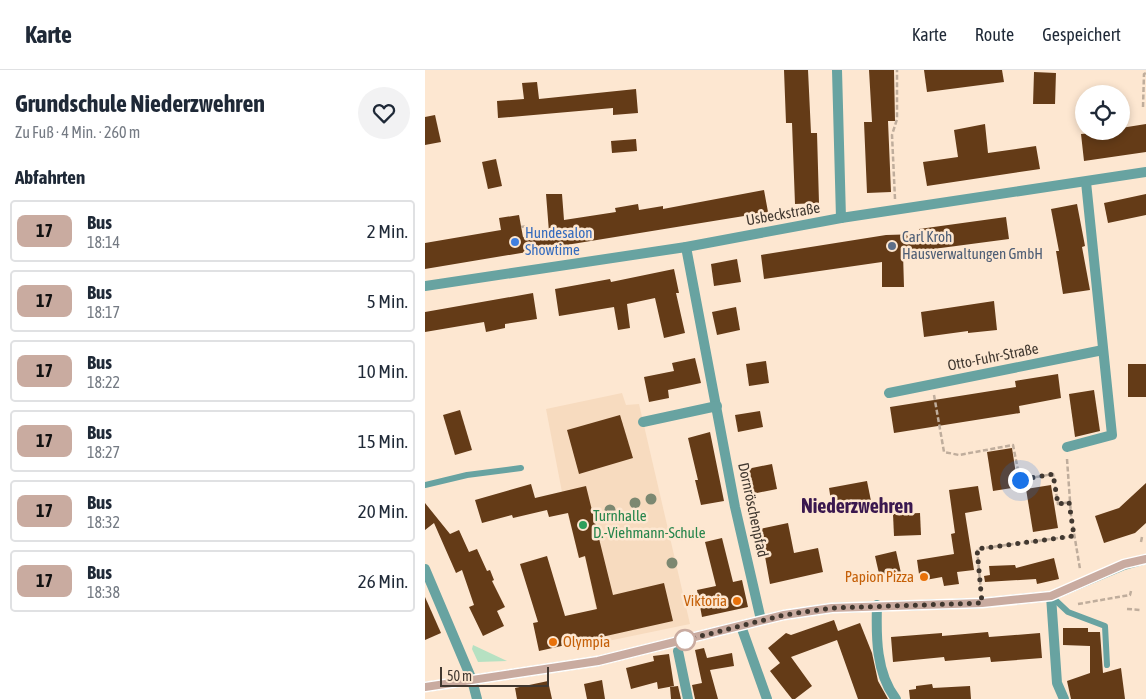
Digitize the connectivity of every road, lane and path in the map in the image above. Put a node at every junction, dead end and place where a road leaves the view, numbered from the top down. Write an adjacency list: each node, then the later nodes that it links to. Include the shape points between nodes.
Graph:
1 (837, 70): 8 (street)
2 (897, 70): 7 (path, via 897,119 892,135)
3 (1146, 74): 4 (path)
4 (1143, 107)
5 (1146, 172): 6 (street, Usbeckstraße)
6 (1086, 182): 7 (street, Usbeckstraße); 13 (street)
7 (896, 210): 8 (street, Usbeckstraße)
8 (841, 218): 11 (street, Usbeckstraße)
9 (528, 226): 10 (path)
10 (521, 227)
11 (686, 246): 12 (street, Usbeckstraße); 16 (street, Dornröschenpfad)
12 (425, 286)
13 (1103, 350): 14 (street, Otto-Fuhr-Straße); 18 (street, via 1112,435)
14 (933, 384): 15 (street, Otto-Fuhr-Straße); 20 (path, via 944,452 959,455 1013,445)
15 (889, 393)
16 (717, 406): 17 (street); 37 (street, Dornröschenpfad, via 735,507)
17 (643, 422)
18 (1067, 447): 23 (path)
19 (1021, 456): 20 (path)
20 (1015, 457): 23 (path, via 1020,480 1053,474 1058,504)
21 (521, 468): 22 (lane, via 467,475)
22 (425, 485)
23 (1069, 502): 24 (path)
24 (1074, 536): 29 (path); 32 (path, via 977,549)
25 (1142, 537): 26 (path)
26 (1141, 542)
27 (1146, 559): 31 (street, via 1124,564)
28 (425, 569): 41 (street)
29 (1080, 569)
30 (1131, 591): 34 (path, via 1130,595)
31 (1051, 596): 32 (street); 34 (lane); 47 (street, via 1057,683)
32 (982, 603): 33 (street)
33 (877, 605): 37 (street, via 832,608); 46 (street, via 876,641 888,690)
34 (1063, 607): 40 (lane, via 1105,626)
35 (1127, 609): 36 (path)
36 (1141, 610)
37 (761, 620): 38 (street)
38 (741, 626): 41 (street, via 598,661); 45 (street)
39 (678, 651): 44 (street)
40 (1107, 665)
41 (472, 680): 42 (street); 43 (street)
42 (425, 687)
43 (477, 699)
44 (687, 699)
45 (767, 699)
46 (896, 699)
47 (1064, 699)

